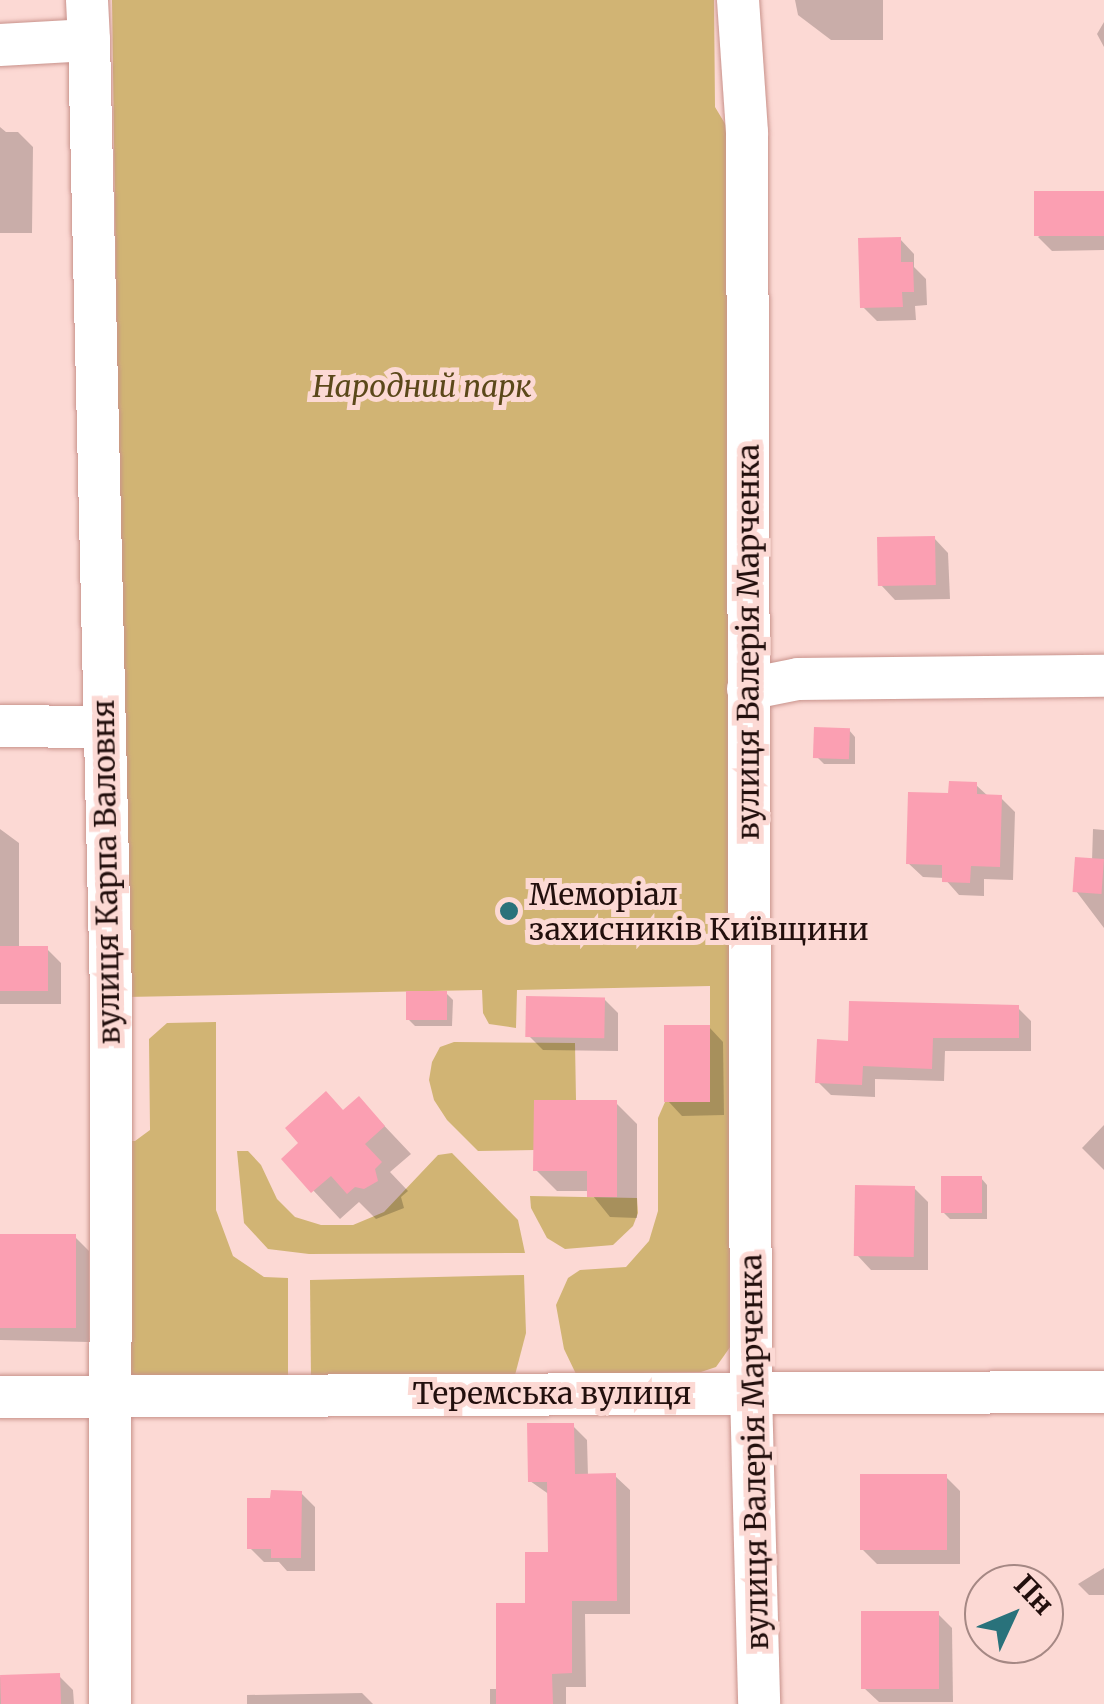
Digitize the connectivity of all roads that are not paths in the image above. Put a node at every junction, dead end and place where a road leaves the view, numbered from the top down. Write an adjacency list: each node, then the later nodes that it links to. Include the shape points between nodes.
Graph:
1 (738, 0): 5 (street, вулиця Валерія Марченка, via 747,132)
2 (88, 20): 3 (street); 7 (street, вулиця Карпа Валовня)
3 (0, 45)
4 (1104, 676): 5 (street, via 798,679)
5 (748, 689): 8 (street, вулиця Валерія Марченка)
6 (0, 726): 7 (street)
7 (102, 727): 10 (street, вулиця Карпа Валовня, via 111,998)
8 (751, 1392): 9 (street, Теремська вулиця); 10 (street, Теремська вулиця); 13 (street, вулиця Валерія Марченка)
9 (1104, 1392)
10 (107, 1397): 11 (street, Теремська вулиця); 12 (street, вулиця Карпа Валовня)
11 (0, 1398)
12 (110, 1704)
13 (759, 1704)

